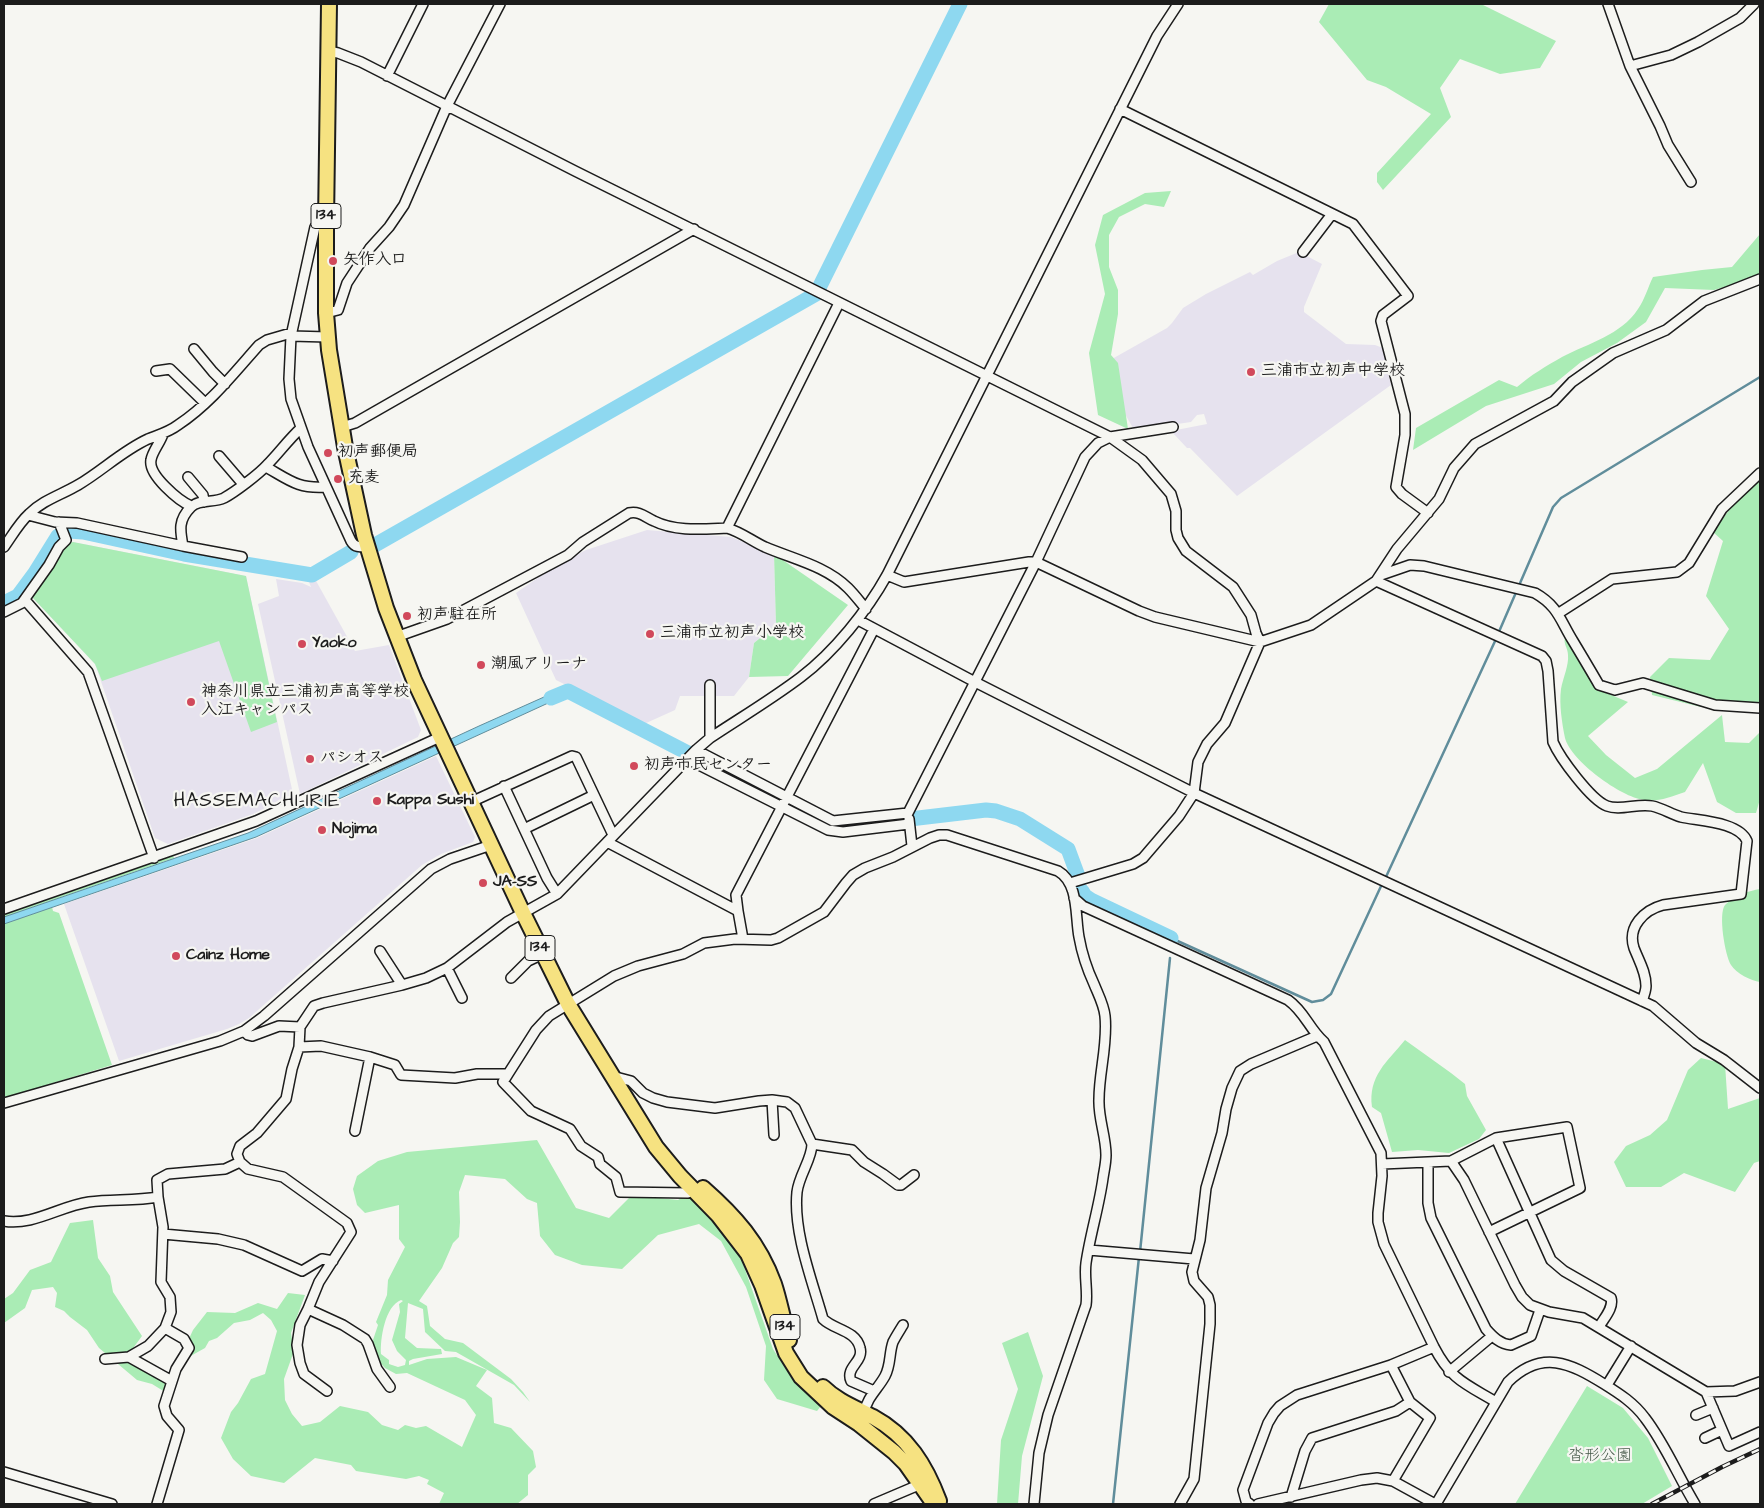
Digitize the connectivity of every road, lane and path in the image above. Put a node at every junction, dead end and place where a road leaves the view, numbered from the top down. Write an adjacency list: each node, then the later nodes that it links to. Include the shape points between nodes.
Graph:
1 (329, 4): 7 (highway, 134)
2 (423, 4): 9 (street)
3 (500, 4): 10 (street)
4 (1178, 4): 11 (street, via 1160,30)
5 (1608, 4): 8 (street)
6 (1754, 4): 8 (street, via 1740,18 1698,42 1671,55)
7 (328, 51): 9 (street, via 361,62); 14 (highway, 134)
8 (1630, 66): 12 (street, via 1668,145)
9 (387, 76): 10 (street)
10 (448, 106): 15 (street); 19 (street, via 404,205 347,283 338,310)
11 (1120, 109): 13 (street); 24 (street)
12 (1691, 182)
13 (1332, 214): 16 (street); 40 (street, via 1353,224 1408,296 1381,321 1405,414 1405,435 1396,487)
14 (326, 222): 19 (highway, 134); 20 (street, via 315,227)
15 (694, 229): 18 (street); 27 (street, via 364,418)
16 (1303, 252)
17 (1760, 279): 40 (street, via 1709,298 1666,330 1613,352 1572,382 1554,401 1475,444 1454,468)
18 (839, 303): 24 (street); 43 (street)
19 (326, 313): 21 (highway, 134)
20 (291, 334): 21 (street); 25 (street, via 267,340 259,346); 29 (street, via 290,393)
21 (328, 337): 27 (highway, 134)
22 (194, 348): 25 (street)
23 (156, 371): 26 (street, via 170,369)
24 (988, 375): 31 (street); 49 (street)
25 (225, 384): 26 (street)
26 (205, 404): 30 (street)
27 (342, 427): 45 (highway, 134)
28 (1173, 427): 31 (street)
29 (301, 428): 33 (street); 37 (street)
30 (163, 434): 39 (street, via 151,459 151,470 161,483); 41 (street, via 148,439)
31 (1110, 437): 48 (street, via 1098,443 1085,457); 58 (street, via 1142,460 1171,494 1178,538 1186,551 1233,587 1252,615)
32 (219, 456): 36 (street)
33 (266, 467): 36 (street); 37 (street, via 298,485)
34 (1760, 473): 54 (street, via 1722,509 1689,563 1677,572 1612,579)
35 (188, 477): 38 (street, via 203,495)
36 (243, 484): 38 (street, via 224,498)
37 (326, 487): 45 (street, via 354,545)
38 (204, 502): 39 (street)
39 (192, 506): 44 (street, via 180,522)
40 (1428, 513): 50 (street, via 1397,549)
41 (28, 515): 42 (street); 46 (street)
42 (60, 525): 44 (street, via 77,523); 51 (street, via 66,540)
43 (727, 528): 52 (street, via 831,576 848,588); 57 (street, via 672,527 635,512 629,513 568,555 447,618)
44 (183, 546): 47 (street)
45 (367, 546): 57 (highway, 134)
46 (4, 547)
47 (242, 556)
48 (1036, 562): 49 (street, via 904,582); 58 (street, via 1155,617); 59 (street)
49 (887, 575): 52 (street)
50 (1378, 578): 54 (street, via 1410,565 1424,566 1523,589 1544,598); 58 (street, via 1311,625); 90 (street, via 1542,656 1546,662 1551,695 1553,742 1568,768 1600,802 1610,807 1652,806 1679,816 1732,827 1744,834 1747,841 1742,894 1653,908 1642,915 1634,928 1633,946 1645,974 1646,988)
51 (25, 600): 53 (street); 76 (street, via 88,672)
52 (866, 609): 55 (street)
53 (4, 612)
54 (1559, 613): 61 (street, via 1600,685 1615,690 1643,683 1715,704)
55 (858, 620): 56 (street); 63 (street, via 802,676)
56 (874, 629): 59 (street); 69 (street)
57 (396, 637): 62 (highway, 134)
58 (1260, 642): 66 (street, via 1225,723 1207,744 1198,762)
59 (975, 682): 66 (street); 70 (street)
60 (710, 685): 63 (street)
61 (1760, 708)
62 (440, 738): 68 (highway, 134); 76 (street, via 256,821)
63 (710, 738): 64 (street)
64 (692, 754): 69 (street); 69 (street); 72 (street)
65 (504, 786): 67 (street, via 572,756 576,757); 68 (street); 71 (street)
66 (1194, 793): 77 (street, via 1143,858 1122,869); 90 (street)
67 (594, 795): 71 (street); 72 (street)
68 (471, 802): 74 (highway, 134)
69 (785, 802): 70 (street, via 833,821); 81 (street, via 736,895)
70 (909, 819): 75 (street)
71 (524, 829): 78 (street)
72 (613, 835): 73 (street)
73 (607, 842): 78 (street); 81 (street)
74 (491, 845): 82 (highway, 134); 93 (street, via 431,869)
75 (912, 846): 77 (street, via 947,835 1058,871); 83 (street, via 853,875 818,916 771,940)
76 (154, 858): 80 (street)
77 (1070, 883): 79 (street)
78 (557, 894): 82 (street)
79 (1074, 898): 94 (street, via 1083,906 1288,1000 1297,1007); 118 (street, via 1084,960 1105,1016 1098,1103 1106,1158)
80 (4, 909)
81 (738, 911): 83 (street)
82 (523, 913): 85 (highway, 134); 86 (street)
83 (743, 939): 91 (street, via 704,943 674,957 627,969)
84 (380, 951): 88 (street)
85 (542, 954): 87 (street, via 528,961); 91 (highway, 134)
86 (447, 968): 88 (street); 89 (street)
87 (511, 978)
88 (402, 985): 92 (street, via 314,1006)
89 (462, 998)
90 (1642, 1001): 99 (street, via 1653,1006 1696,1043)
91 (568, 1004): 97 (street, via 549,1016 536,1030); 98 (highway, 134)
92 (300, 1027): 93 (street, via 279,1026 252,1036); 95 (street)
93 (244, 1031): 101 (street, via 220,1041)
94 (1317, 1036): 110 (street, via 1324,1042 1376,1142); 119 (street, via 1261,1058 1240,1071 1235,1079 1206,1188 1200,1240)
95 (299, 1047): 96 (street, via 321,1046); 108 (street, via 286,1099 257,1133 240,1146 236,1154)
96 (370, 1057): 97 (street, via 395,1065 401,1075 455,1078); 102 (street)
97 (508, 1074): 112 (street, via 503,1082 513,1094 531,1111 570,1129 578,1143 598,1157 600,1164 616,1177 620,1192)
98 (612, 1076): 100 (street, via 631,1081 643,1093 666,1102 715,1108); 103 (highway, 134)
99 (1760, 1088)
100 (772, 1100): 104 (street); 106 (street, via 787,1102 795,1108)
101 (4, 1103)
102 (355, 1131)
103 (648, 1133): 112 (highway, 134, via 656,1148); 144 (highway, 134, via 745,1229 774,1283 786,1330 805,1367 828,1392)
104 (774, 1135)
105 (1496, 1138): 107 (street); 114 (street); 114 (street, via 1567,1127 1580,1188)
106 (812, 1144): 111 (street, via 852,1150 898,1185); 138 (street, via 798,1191 798,1230 823,1319 849,1333 860,1348 860,1356 850,1370 851,1381)
107 (1451, 1160): 109 (street); 116 (street)
108 (240, 1162): 113 (street, via 225,1169 168,1174 157,1180); 120 (street, via 248,1169 283,1177 347,1223 351,1232)
109 (1428, 1162): 110 (street); 126 (street, via 1428,1203 1432,1218 1481,1320)
110 (1382, 1164): 128 (street, via 1378,1213 1380,1232)
111 (914, 1175)
112 (693, 1190): 148 (highway, 134, via 718,1215 748,1254 786,1353 801,1377 833,1407 878,1438)
113 (158, 1197): 115 (street, via 87,1203 17,1223); 117 (street)
114 (1530, 1212): 116 (street); 124 (street, via 1551,1260 1611,1298 1611,1307)
115 (4, 1221)
116 (1489, 1232): 122 (street, via 1522,1297)
117 (163, 1234): 120 (street, via 244,1245 302,1271 322,1259); 125 (street, via 161,1282 170,1297 171,1312)
118 (1089, 1250): 119 (street); 157 (street, via 1086,1305 1048,1415 1039,1453)
119 (1194, 1259): 158 (street, via 1192,1277 1208,1297 1210,1324 1194,1480)
120 (334, 1261): 121 (street, via 328,1265)
121 (308, 1309): 136 (street, via 365,1339 377,1369); 137 (street, via 300,1325 297,1345 300,1363 304,1374)
122 (1540, 1310): 124 (street, via 1583,1318); 126 (street, via 1532,1336 1506,1345)
123 (903, 1325): 138 (street, via 893,1342 890,1366)
124 (1599, 1327): 127 (street)
125 (165, 1328): 129 (street, via 148,1346); 133 (street, via 184,1339 189,1348)
126 (1492, 1336): 132 (street)
127 (1631, 1346): 135 (street); 139 (street)
128 (1434, 1347): 131 (street); 132 (street)
129 (129, 1357): 130 (street); 133 (street)
130 (105, 1359)
131 (1391, 1365): 140 (street); 159 (street, via 1297,1395 1280,1406 1268,1423 1243,1490)
132 (1450, 1372): 141 (street)
133 (172, 1381): 155 (street, via 164,1406 167,1416 179,1430)
134 (1760, 1382): 139 (street, via 1735,1391)
135 (1606, 1385): 141 (street, via 1567,1364 1540,1363 1523,1370 1508,1382); 162 (street, via 1629,1401 1645,1418)
136 (390, 1387)
137 (327, 1391)
138 (874, 1391): 144 (street, via 865,1407)
139 (1706, 1392): 142 (street)
140 (1410, 1402): 150 (street, via 1430,1418); 152 (street, via 1396,1411 1312,1438)
141 (1496, 1402): 161 (street)
142 (1713, 1408): 143 (street); 145 (street)
143 (1696, 1415)
144 (870, 1416): 148 (highway, via 864,1419); 151 (highway, via 916,1462 923,1474); 153 (highway, 134, via 907,1442 920,1460)
145 (1722, 1430): 146 (street, via 1729,1446); 147 (street)
146 (1760, 1432)
147 (1705, 1438)
148 (906, 1464): 151 (highway, 134)
149 (4, 1472): 154 (street)
150 (1393, 1481): 152 (street, via 1361,1480); 161 (street)
151 (921, 1484): 153 (highway, 134); 156 (street)
152 (1290, 1497): 160 (street)
153 (937, 1501)
154 (112, 1504)
155 (157, 1504)
156 (874, 1504)
157 (1034, 1504)
158 (1180, 1504)
159 (1250, 1504)
160 (1258, 1504)
161 (1436, 1504)
162 (1694, 1504)

